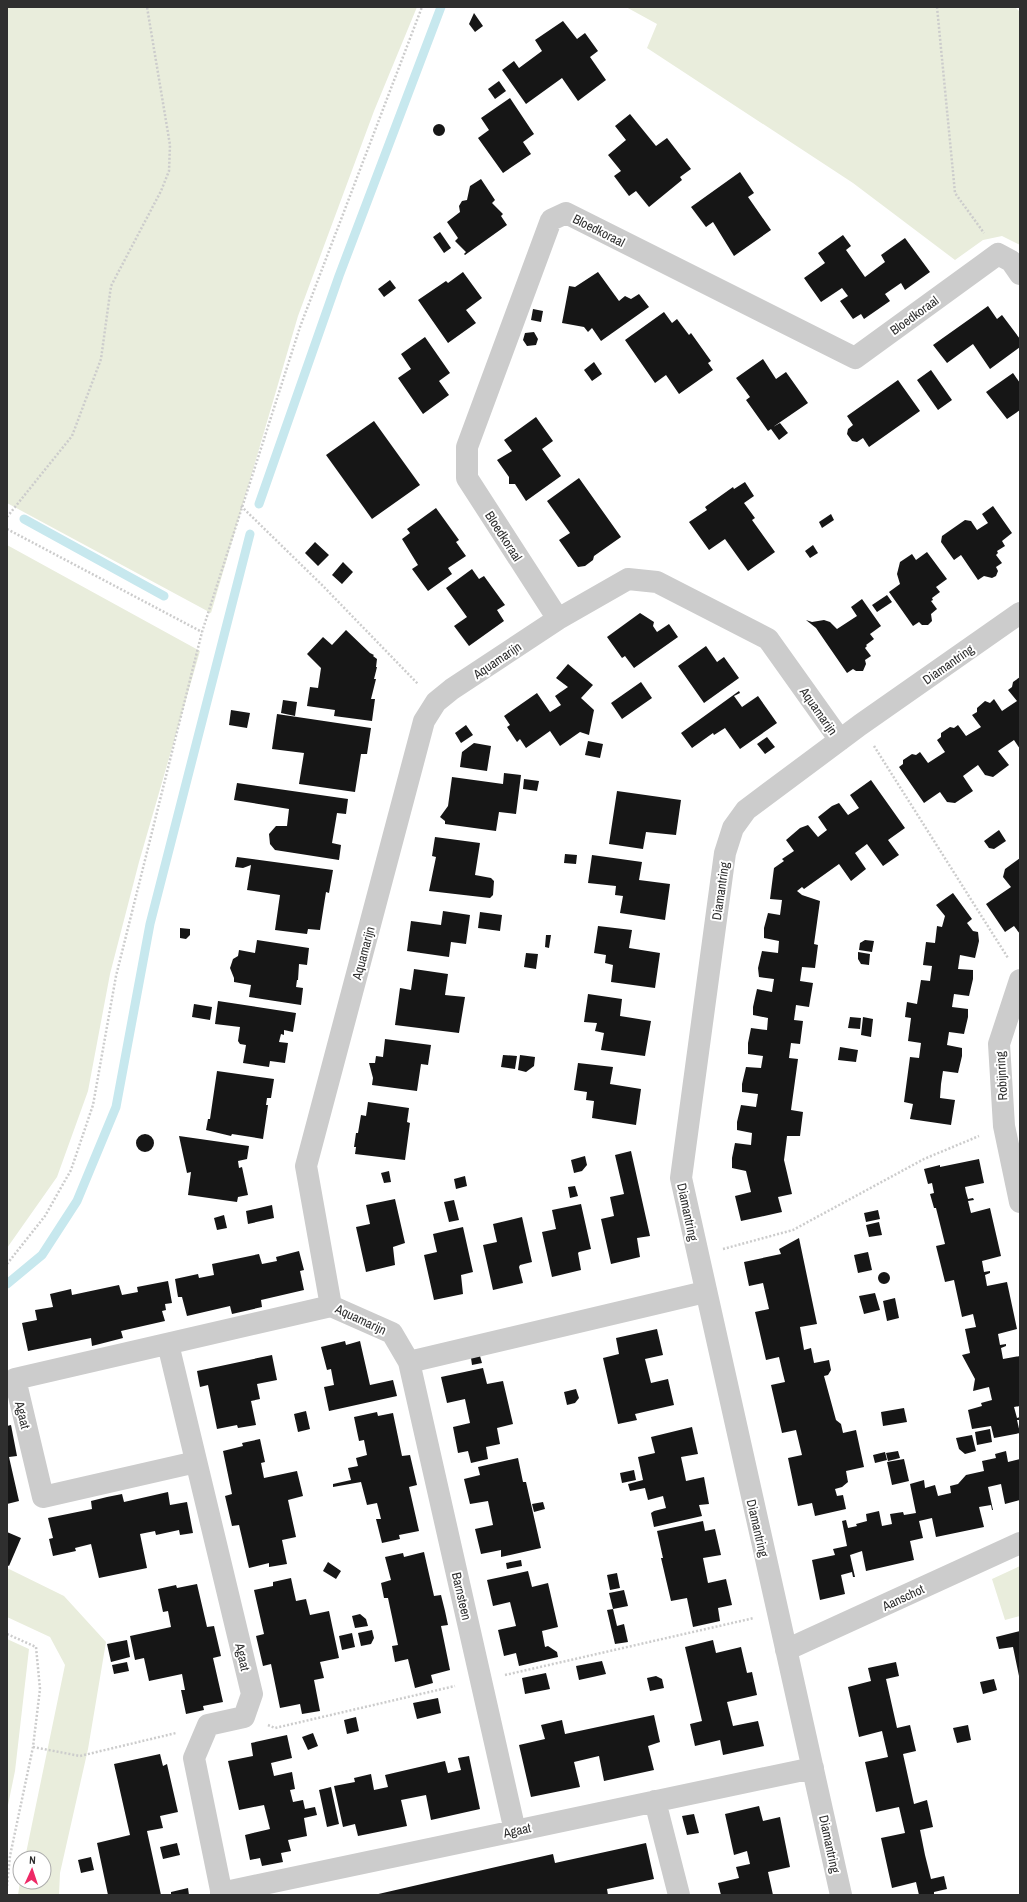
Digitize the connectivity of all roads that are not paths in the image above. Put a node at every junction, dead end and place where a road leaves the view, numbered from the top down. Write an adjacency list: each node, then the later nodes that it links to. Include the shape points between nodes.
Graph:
1 (1020, 274): 3 (street, Bloedkoraal, via 1011,261 998,254 855,358 566,213 551,220 467,447 467,478)
2 (1020, 613): 4 (street, Diamantring)
3 (558, 619): 4 (street, Aquamarijn, via 628,579 657,582 768,639); 10 (street, Aquamarijn, via 452,689 436,702 424,721 306,1166)
4 (840, 740): 9 (street, Diamantring, via 746,810 733,828 725,853 681,1178)
5 (1016, 972): 7 (street, Robijnring, via 999,1044)
6 (1020, 1111): 7 (street, Robijnring)
7 (1004, 1126): 8 (street, Robijnring)
8 (1020, 1202)
9 (705, 1292): 12 (street); 15 (street, Diamantring)
10 (331, 1306): 11 (street, Agaat); 12 (street, Aquamarijn, via 392,1333)
11 (168, 1344): 13 (street, Agaat); 13 (street, Agaat, via 15,1379 43,1497)
12 (409, 1362): 18 (street, Barnsteen)
13 (196, 1462): 19 (street, Agaat, via 252,1694 244,1717 208,1725 194,1758)
14 (1020, 1543): 15 (street, Aanschot)
15 (786, 1650): 16 (street, Diamantring)
16 (813, 1768): 17 (street, Agaat); 21 (street, Diamantring)
17 (655, 1801): 18 (street, Agaat); 20 (street)
18 (515, 1831): 19 (street, Agaat)
19 (222, 1894)
20 (679, 1895)
21 (841, 1895)

